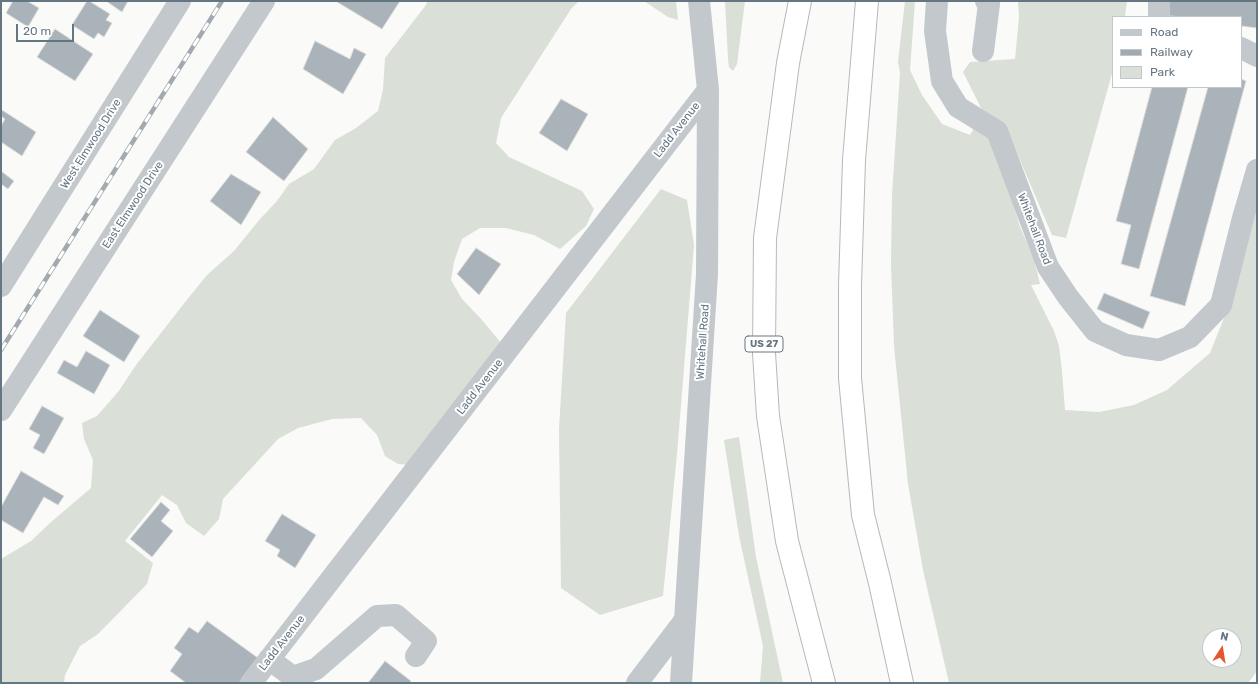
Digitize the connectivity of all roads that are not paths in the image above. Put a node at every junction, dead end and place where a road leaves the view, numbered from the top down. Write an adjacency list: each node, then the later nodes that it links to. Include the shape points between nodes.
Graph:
1 (180, 1): 17 (street, West Elmwood Drive)
2 (264, 1): 18 (street, East Elmwood Drive)
3 (699, 1): 15 (street, Whitehall Road)
4 (791, 1): 14 (highway)
5 (800, 1): 14 (highway, US 27)
6 (867, 1): 26 (highway, via 854,160 850,378 862,515)
7 (937, 1): 16 (street, Whitehall Road, via 935,31 942,81 958,107 997,131 1048,267 1095,331 1126,345 1159,350 1190,336 1221,305)
8 (986, 1): 12 (street, via 989,4)
9 (1159, 1): 10 (street)
10 (1159, 16)
11 (1242, 48): 13 (street)
12 (983, 51)
13 (1257, 56)
14 (788, 63): 25 (highway, US 27, via 765,238 764,353 768,416 787,541)
15 (708, 90): 19 (street, Whitehall Road, via 707,274); 21 (street, Ladd Avenue)
16 (1257, 170)
17 (1, 286)
18 (1, 410)
19 (685, 620): 23 (street); 24 (street, Whitehall Road)
20 (416, 656): 21 (street, via 426,642 396,615 377,616 316,668 293,677)
21 (269, 659): 22 (street, Ladd Avenue)
22 (251, 683)
23 (637, 683)
24 (681, 683)
25 (824, 683)
26 (902, 683)

